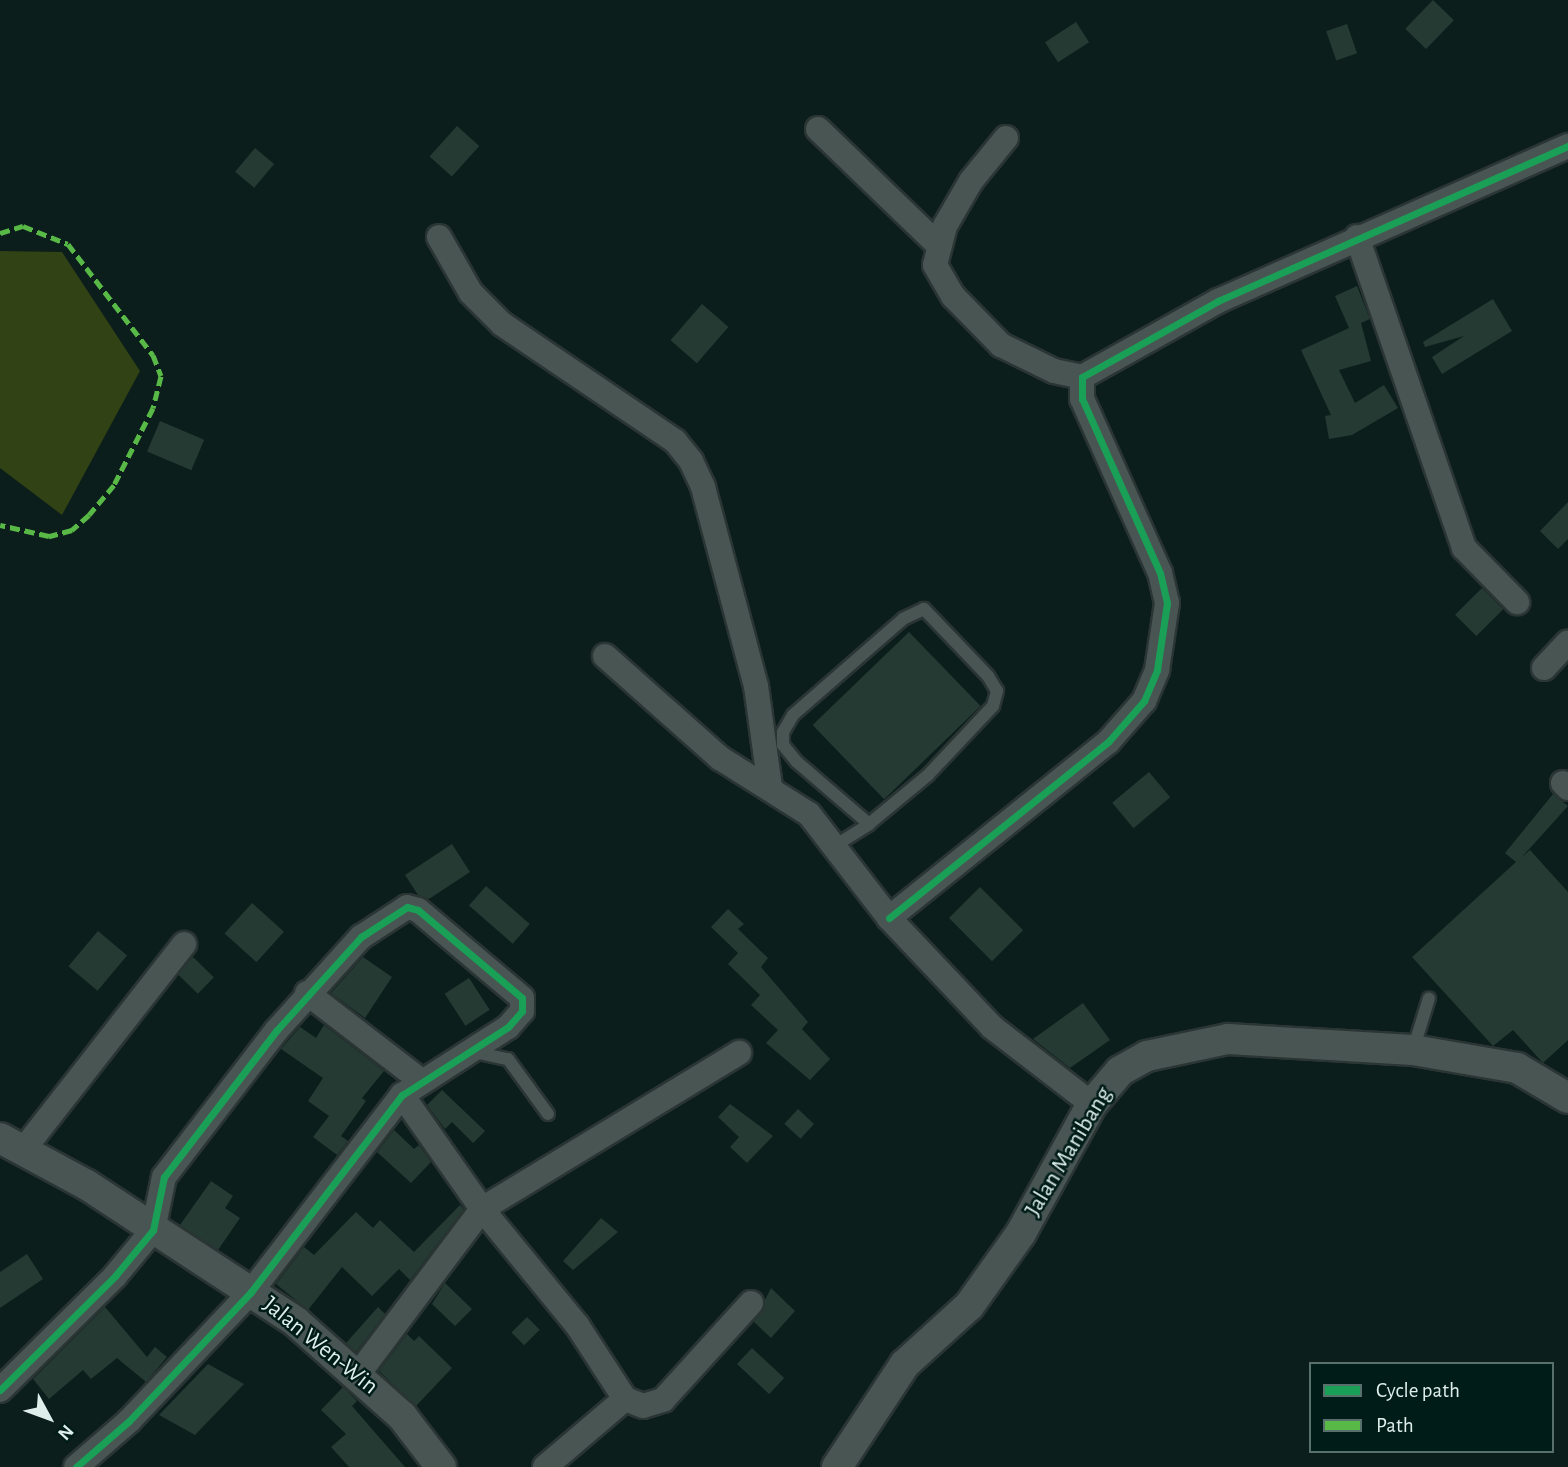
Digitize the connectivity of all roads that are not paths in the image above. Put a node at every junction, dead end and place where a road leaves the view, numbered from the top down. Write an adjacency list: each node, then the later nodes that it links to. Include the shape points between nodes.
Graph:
1 (818, 130): 6 (street)
2 (1006, 138): 6 (street, via 971,181)
3 (1568, 146): 5 (street)
4 (439, 237): 12 (street, via 471,293 502,324 675,441 691,461 703,487 756,687)
5 (1357, 237): 7 (street, via 1218,301); 8 (street, via 1464,548)
6 (939, 246): 7 (street, via 935,265 940,276 980,327 1025,359)
7 (1082, 377): 15 (street, via 1082,399 1160,573 1167,603 1157,670 1144,701 1108,742)
8 (1517, 602)
9 (1568, 642): 11 (street)
10 (605, 656): 12 (street, via 720,758)
11 (1544, 668)
12 (770, 787): 14 (street, via 809,814)
13 (869, 824): 13 (lane, via 797,762 783,745 783,733 793,715 823,688 903,619 925,609 977,661 997,691 993,706 928,775); 14 (lane)
14 (836, 845): 15 (street)
15 (889, 918): 24 (street, via 992,1027)
16 (184, 944): 26 (street)
17 (307, 993): 20 (street, via 361,937 407,907 418,910 524,1004 508,1027); 22 (street); 28 (street, via 164,1177)
18 (1429, 998): 19 (lane)
19 (1413, 1050): 23 (street, Jalan Manibang, via 1517,1068); 24 (street, Jalan Manibang, via 1203,1042 1147,1056 1120,1071)
20 (474, 1052): 22 (street); 25 (lane, via 508,1059)
21 (739, 1053): 27 (street)
22 (411, 1088): 27 (street); 29 (street)
23 (1568, 1098)
24 (1092, 1104): 37 (street, Jalan Manibang, via 1021,1233 977,1296 905,1364)
25 (548, 1114)
26 (12, 1144): 28 (street, Jalan Wen-Win)
27 (482, 1209): 31 (street); 33 (street, via 545,1283)
28 (153, 1230): 29 (street, Jalan Wen-Win); 32 (street, via 116,1276)
29 (251, 1292): 31 (street, Jalan Wen-Win); 34 (street, via 129,1421)
30 (751, 1303): 33 (street, via 663,1400 643,1406)
31 (359, 1373): 35 (street, Jalan Wen-Win, via 420,1435)
32 (0, 1390)
33 (625, 1399): 36 (street)
34 (76, 1467)
35 (441, 1467)
36 (545, 1467)
37 (837, 1467)

